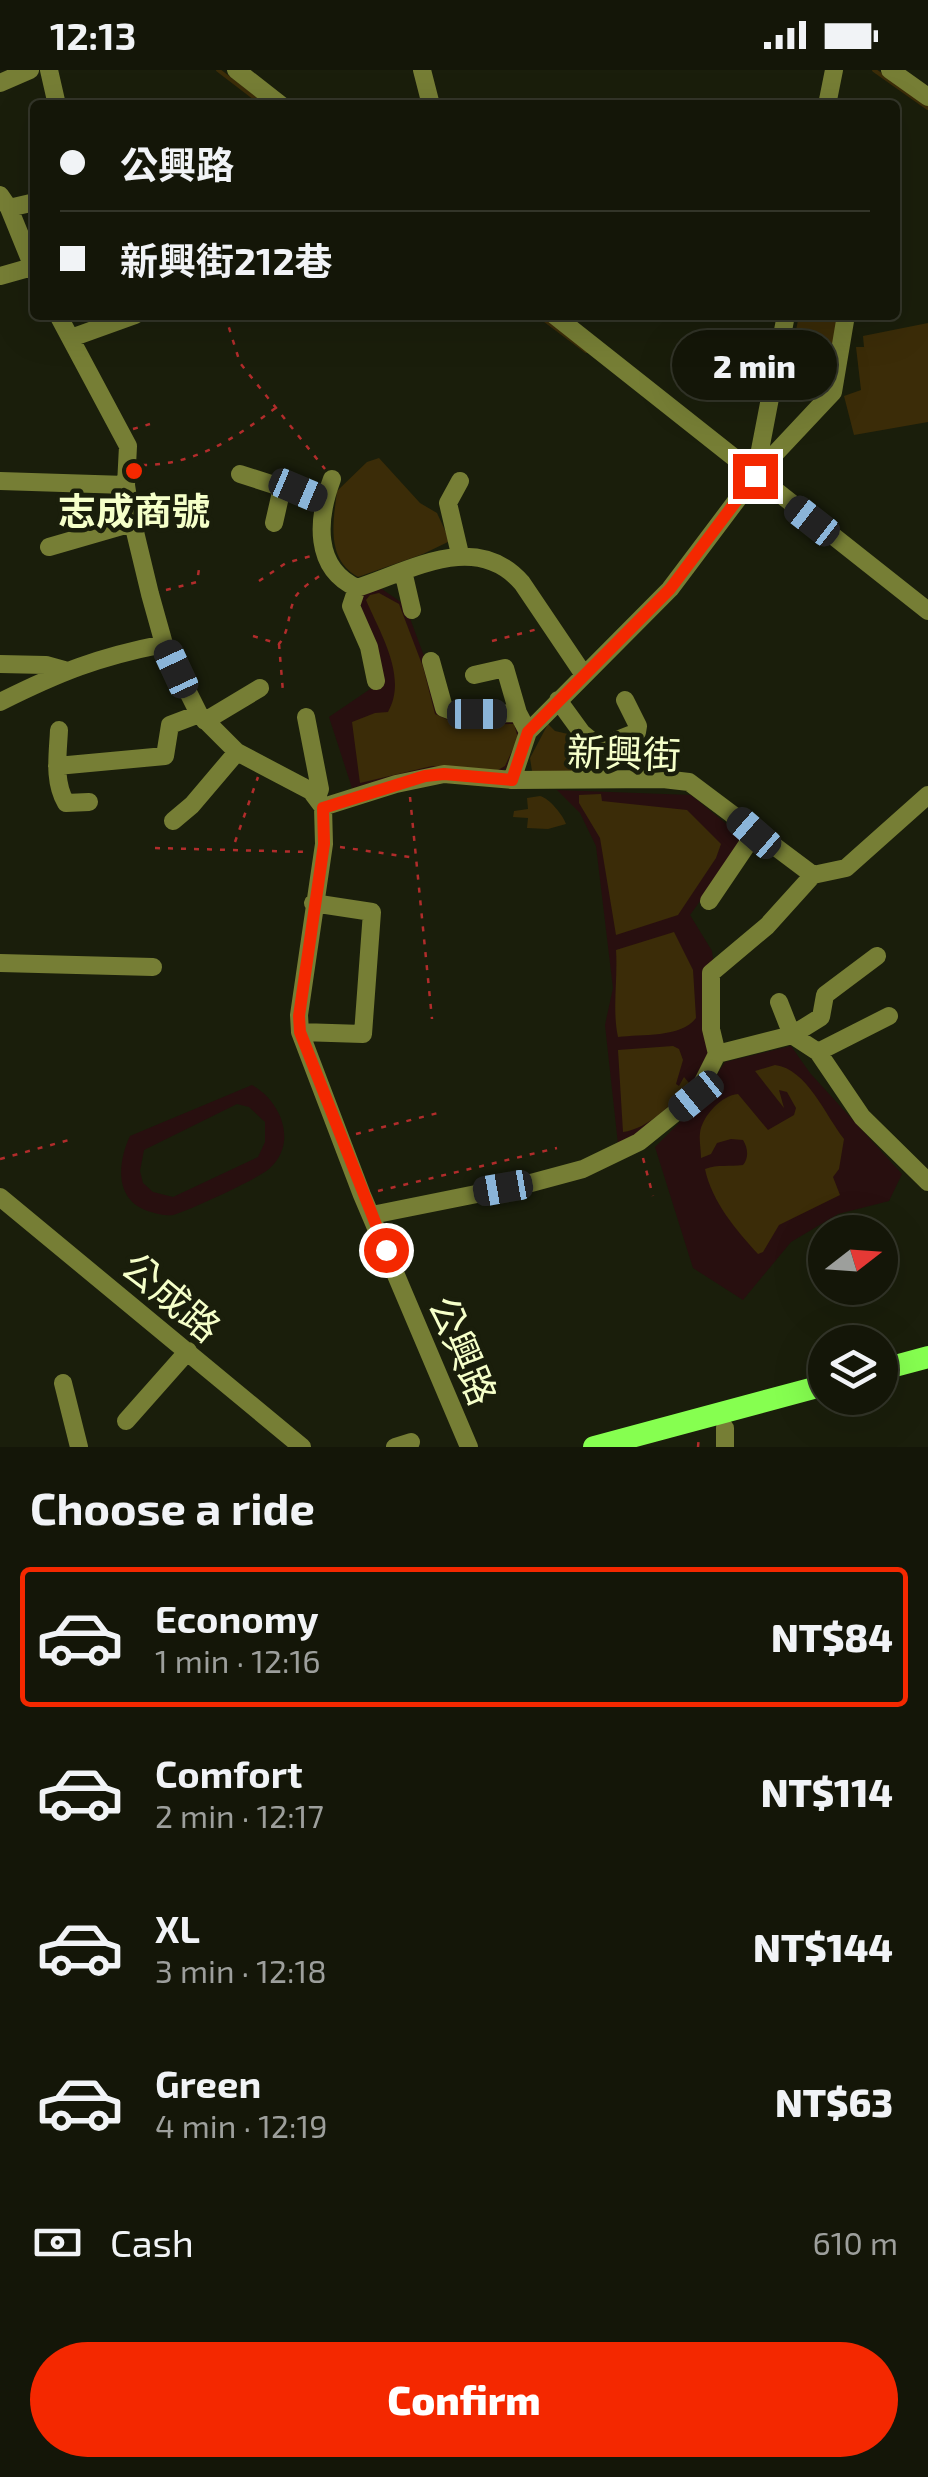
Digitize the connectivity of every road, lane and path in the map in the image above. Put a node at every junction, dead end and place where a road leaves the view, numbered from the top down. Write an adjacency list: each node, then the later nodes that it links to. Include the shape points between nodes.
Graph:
1 (30, 70): 7 (street)
2 (48, 70): 9 (street)
3 (236, 70): 10 (street)
4 (422, 70): 11 (street)
5 (834, 70): 12 (street)
6 (890, 70): 8 (street)
7 (0, 83)
8 (928, 97)
9 (56, 100)
10 (275, 100)
11 (430, 100)
12 (828, 100)
13 (4, 201): 14 (street); 15 (street)
14 (30, 202)
15 (30, 261)
16 (30, 271): 17 (street)
17 (0, 276)
18 (61, 320): 24 (street)
19 (121, 320): 24 (street)
20 (227, 320): 25 (path, via 240,363)
21 (560, 320): 28 (street)
22 (785, 320): 28 (street)
23 (845, 320): 28 (street, via 834,392)
24 (70, 338): 26 (street, via 122,433)
25 (277, 407): 26 (path, via 191,460); 29 (path)
26 (126, 465): 32 (street)
27 (240, 474): 33 (street)
28 (755, 476): 46 (street); 55 (street, via 670,589)
29 (332, 478): 34 (street)
30 (0, 481): 32 (street)
31 (460, 481): 38 (street, via 448,503)
32 (126, 486): 35 (street)
33 (282, 488): 34 (street); 36 (street)
34 (324, 501): 39 (street)
35 (132, 523): 37 (street); 44 (street)
36 (274, 523)
37 (49, 548)
38 (460, 554): 41 (street); 47 (street, via 513,573)
39 (328, 560): 42 (path, via 286,563); 43 (street, via 339,579); 51 (path, via 292,602 288,633)
40 (199, 569): 44 (path, via 197,582)
41 (402, 572): 43 (street); 45 (street)
42 (259, 581)
43 (357, 588): 57 (street, via 351,606)
44 (150, 594): 50 (street)
45 (412, 610)
46 (928, 612)
47 (549, 626): 49 (path); 55 (street)
48 (253, 636): 51 (path)
49 (492, 642)
50 (164, 644): 54 (street); 64 (street)
51 (279, 644): 59 (path)
52 (431, 660): 63 (street, via 444,708)
53 (0, 664): 54 (street)
54 (64, 670): 62 (street)
55 (584, 674): 60 (street)
56 (474, 675): 63 (street, via 505,668)
57 (376, 681)
58 (260, 688): 64 (street)
59 (283, 692)
60 (558, 700): 61 (street, via 599,747 637,732); 67 (street)
61 (625, 700)
62 (0, 702)
63 (518, 713): 67 (street)
64 (202, 717): 68 (street); 69 (street, via 170,725 166,756)
65 (306, 717): 75 (street, 公興路)
66 (60, 730): 69 (street)
67 (528, 732): 71 (street)
68 (236, 752): 70 (street); 76 (street)
69 (57, 766): 74 (street, via 62,798)
70 (262, 767): 75 (street); 78 (path)
71 (512, 780): 72 (street, 新興街, via 444,774); 77 (street, 新興街, via 690,782)
72 (407, 781): 75 (street, 新興街); 81 (path)
73 (928, 796): 82 (street, via 846,868)
74 (89, 802)
75 (320, 802): 80 (street, 公興路)
76 (173, 821)
77 (754, 833): 82 (street, 新興街); 83 (street)
78 (234, 842)
79 (155, 848): 80 (path)
80 (323, 848): 81 (path); 84 (street, 公興路)
81 (417, 858): 90 (path)
82 (813, 875): 94 (street, via 711,974)
83 (708, 900)
84 (313, 902): 91 (street, 公興路); 91 (street, via 372,912 363,1034)
85 (877, 956): 92 (street, via 825,995 820,1017)
86 (0, 963): 87 (street)
87 (153, 967)
88 (779, 1002): 92 (street)
89 (888, 1016): 93 (street)
90 (432, 1019)
91 (300, 1032): 96 (street, 公興路)
92 (792, 1035): 93 (street); 94 (street)
93 (818, 1052): 101 (street, via 862,1117)
94 (717, 1054): 98 (street, via 696,1096)
95 (438, 1114): 96 (path)
96 (340, 1138): 102 (street, 公興路)
97 (70, 1140): 100 (path)
98 (640, 1142): 104 (path); 105 (street, via 584,1169)
99 (557, 1148): 102 (path)
100 (0, 1159)
101 (928, 1182)
102 (362, 1195): 105 (street, 公興路)
103 (0, 1196): 106 (street, 公成路)
104 (653, 1196)
105 (372, 1215): 119 (street, 公興路)
106 (188, 1351): 114 (street); 118 (street, 公成路)
107 (928, 1357): 108 (main road)
108 (898, 1365)
109 (928, 1373): 110 (main road)
110 (898, 1381)
111 (63, 1383): 117 (street)
112 (808, 1390): 120 (main road)
113 (808, 1408): 115 (main road)
114 (126, 1421)
115 (725, 1437): 116 (main road)
116 (699, 1441): 121 (main road)
117 (79, 1447)
118 (302, 1447)
119 (469, 1447)
120 (594, 1447)
121 (653, 1447)

